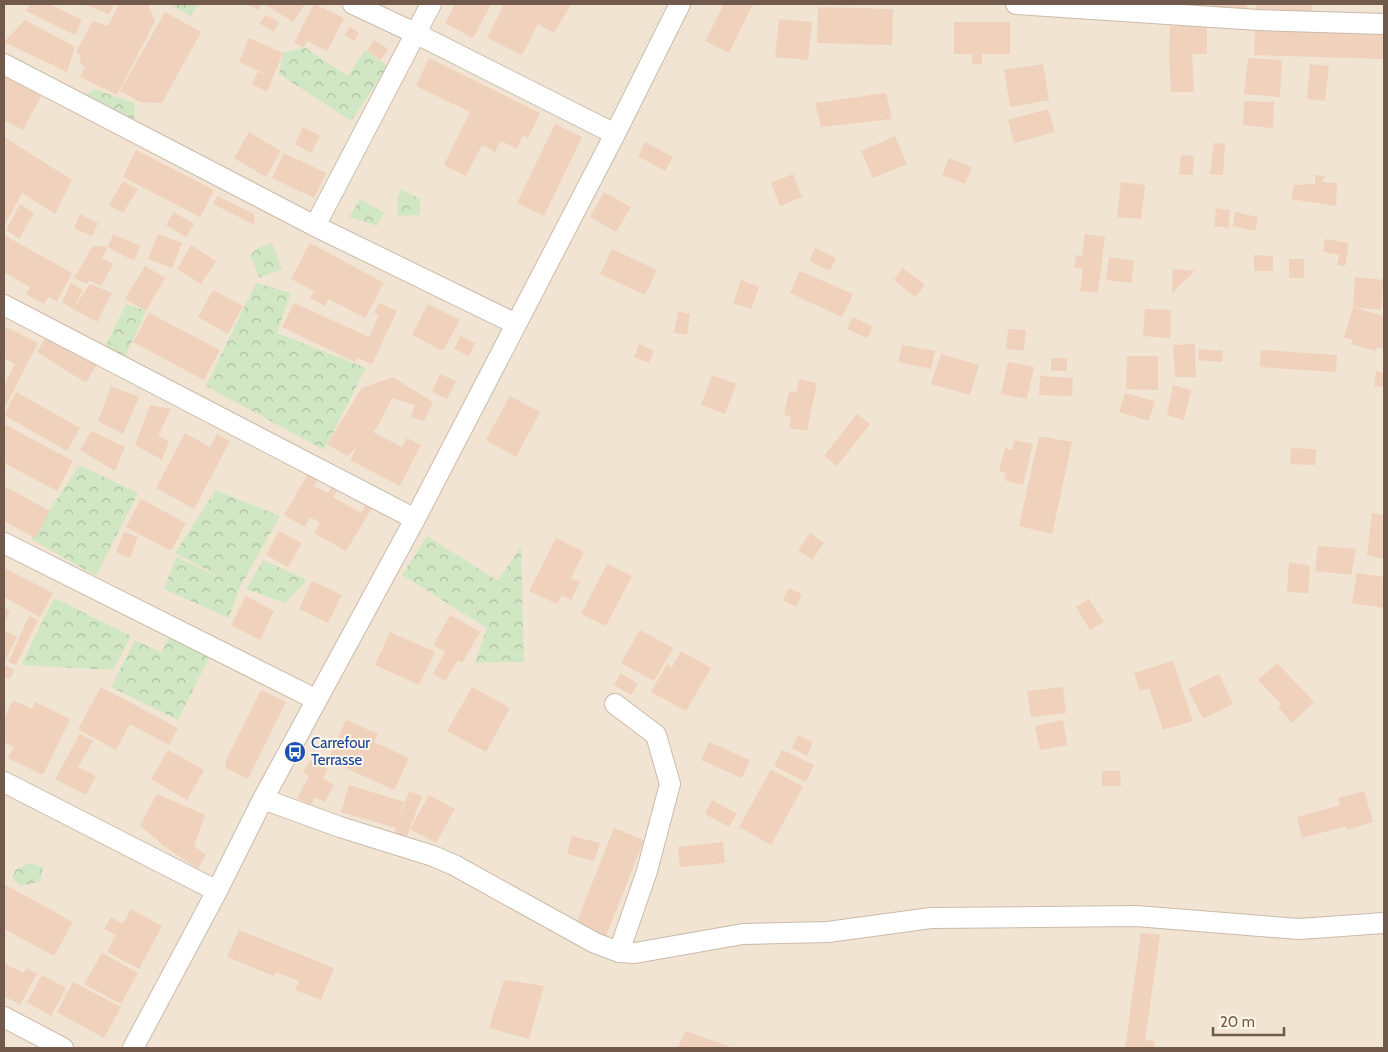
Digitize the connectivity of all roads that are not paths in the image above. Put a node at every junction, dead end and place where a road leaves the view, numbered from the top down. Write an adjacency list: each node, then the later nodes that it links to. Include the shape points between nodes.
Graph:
1 (354, 4): 6 (street)
2 (431, 4): 6 (street)
3 (680, 4): 8 (street)
4 (1016, 4): 5 (street, via 1258,20)
5 (1384, 24)
6 (417, 34): 8 (street); 9 (street)
7 (4, 64): 9 (street)
8 (615, 134): 11 (street)
9 (315, 226): 11 (street)
10 (4, 305): 12 (street)
11 (516, 324): 12 (street)
12 (415, 519): 14 (street)
13 (4, 543): 14 (street)
14 (318, 700): 17 (street)
15 (615, 704): 20 (street, via 656,735 670,784 647,870)
16 (4, 782): 18 (street)
17 (263, 799): 18 (street); 20 (street, via 454,865 595,943)
18 (217, 891): 23 (street)
19 (1384, 923): 20 (street, via 1299,929 1136,916 931,918 828,932 743,934 635,953)
20 (619, 952)
21 (4, 1017): 22 (street)
22 (63, 1048)
23 (133, 1048)

